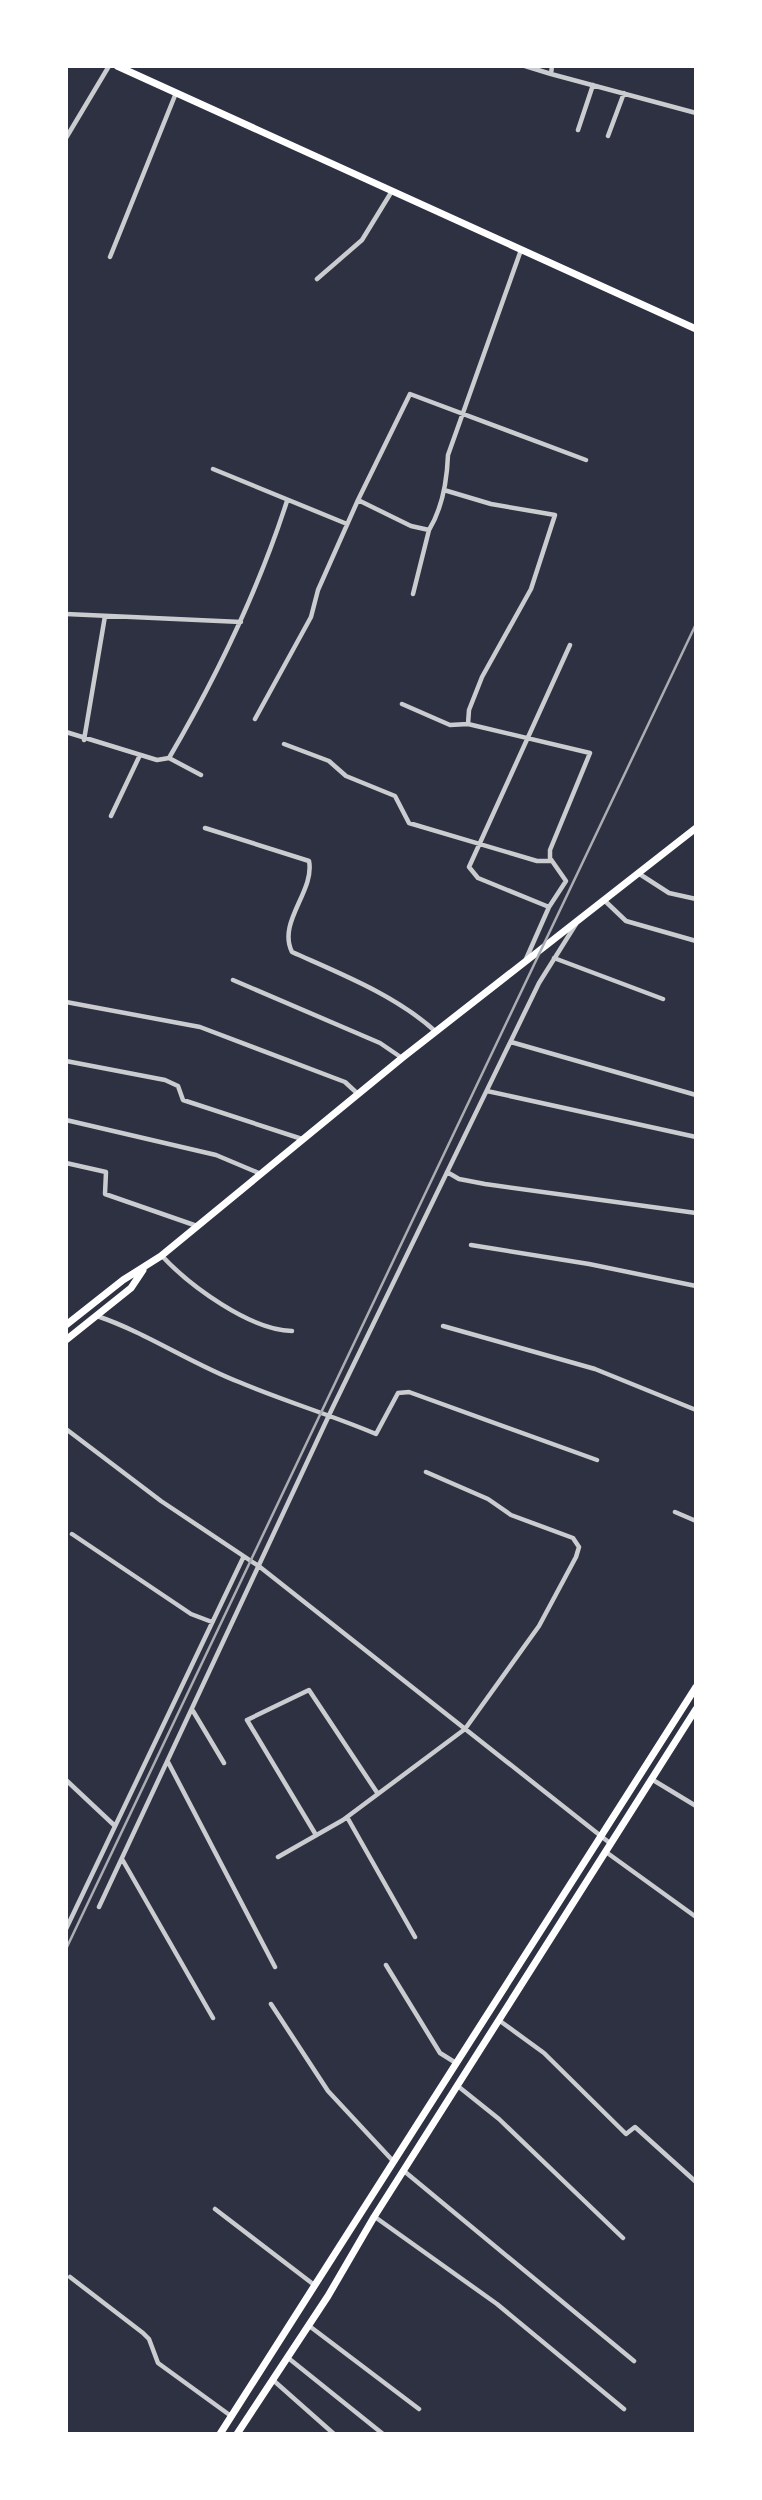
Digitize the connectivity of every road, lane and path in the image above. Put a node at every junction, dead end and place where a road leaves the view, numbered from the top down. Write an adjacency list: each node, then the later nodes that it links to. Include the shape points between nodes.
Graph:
1 (109, 66): 12 (street)
2 (117, 66): 7 (main road)
3 (525, 66): 5 (street)
4 (552, 66): 5 (street)
5 (551, 74): 6 (street)
6 (593, 85): 8 (street); 10 (street)
7 (176, 93): 13 (main road); 15 (street)
8 (624, 93): 9 (street); 11 (street)
9 (695, 113)
10 (578, 130)
11 (608, 136)
12 (66, 138)
13 (392, 191): 14 (main road); 16 (street, via 362,240)
14 (521, 250): 17 (main road); 18 (street)
15 (110, 257)
16 (317, 279)
17 (695, 329)
18 (463, 412): 19 (street); 21 (street, via 448,455); 22 (street, via 410,394)
19 (586, 460)
20 (213, 469): 23 (street)
21 (444, 490): 25 (street); 33 (street, via 555,515 531,589 482,677)
22 (358, 500): 24 (street); 25 (street, via 411,527)
23 (287, 501): 24 (street); 29 (street)
24 (346, 524): 32 (street, via 311,617)
25 (429, 530): 26 (street)
26 (413, 594)
27 (66, 614): 28 (street)
28 (106, 616): 29 (street); 36 (street)
29 (241, 622): 39 (street)
30 (570, 645): 35 (street)
31 (402, 704): 33 (street, via 450,725)
32 (255, 719)
33 (467, 724): 35 (street)
34 (66, 733): 36 (street)
35 (527, 738): 44 (street); 45 (street, via 590,753 550,850)
36 (84, 740): 38 (street)
37 (284, 744): 44 (street, via 329,761 346,776 395,796 409,823)
38 (140, 755): 39 (street); 41 (street)
39 (169, 758): 40 (street)
40 (201, 775)
41 (111, 816)
42 (205, 828): 57 (street, via 309,861 311,872 288,944 292,952 359,983)
43 (695, 828): 46 (main road)
44 (479, 844): 45 (street); 49 (street, via 469,867 478,878)
45 (552, 862): 49 (street, via 566,881)
46 (638, 872): 47 (street, via 669,893); 48 (main road)
47 (695, 899)
48 (604, 900): 50 (main road); 51 (street, via 626,921)
49 (549, 907): 53 (street)
50 (578, 921): 52 (street); 53 (main road)
51 (695, 941)
52 (554, 958): 55 (street); 58 (street)
53 (526, 960): 57 (main road)
54 (233, 979): 59 (street, via 380,1043)
55 (663, 999)
56 (66, 1002): 62 (street, via 200,1027 345,1082)
57 (436, 1031): 59 (main road)
58 (511, 1042): 61 (street); 63 (street)
59 (402, 1058): 62 (main road)
60 (66, 1061): 66 (street, via 165,1080 178,1086 183,1100)
61 (486, 1091): 65 (street); 68 (street)
62 (358, 1094): 66 (main road)
63 (695, 1095)
64 (66, 1120): 69 (street, via 216,1155)
65 (695, 1137)
66 (303, 1140): 69 (main road)
67 (66, 1163): 71 (street, via 106,1172 105,1194)
68 (447, 1172): 70 (street, via 485,1184); 82 (street)
69 (261, 1174): 71 (main road)
70 (695, 1213)
71 (197, 1226): 73 (main road)
72 (471, 1245): 75 (street)
73 (161, 1256): 74 (main road); 79 (street, via 210,1297)
74 (144, 1269): 76 (main road, via 131,1288); 77 (main road)
75 (695, 1286)
76 (97, 1315): 80 (main road); 82 (street, via 133,1328 238,1382)
77 (66, 1325)
78 (443, 1326): 81 (street, via 595,1369)
79 (292, 1331)
80 (66, 1339)
81 (695, 1410)
82 (329, 1414): 84 (street, via 376,1434 398,1393 409,1392); 90 (street)
83 (66, 1429): 89 (street)
84 (597, 1460)
85 (426, 1472): 95 (street, via 488,1499 511,1515 573,1538 579,1547 539,1626)
86 (675, 1512): 87 (street)
87 (695, 1521)
88 (72, 1534): 91 (street, via 191,1614)
89 (243, 1558): 90 (street); 91 (street)
90 (260, 1567): 94 (street); 95 (street)
91 (212, 1622): 103 (street)
92 (695, 1687): 105 (main road)
93 (695, 1709): 99 (main road)
94 (192, 1710): 96 (street); 97 (street)
95 (465, 1729): 100 (street); 105 (street)
96 (168, 1762): 109 (street); 116 (street)
97 (224, 1763)
98 (66, 1780): 103 (street)
99 (653, 1780): 101 (street); 106 (main road)
100 (378, 1794): 102 (street); 104 (street, via 309,1690 247,1720)
101 (695, 1806)
102 (347, 1817): 104 (street); 114 (street)
103 (115, 1826): 111 (street)
104 (316, 1836): 108 (street)
105 (601, 1836): 106 (street); 120 (main road)
106 (611, 1844): 107 (main road)
107 (606, 1852): 112 (street); 119 (main road)
108 (278, 1857)
109 (122, 1858): 110 (street); 118 (street)
110 (99, 1908)
111 (69, 1917): 113 (street)
112 (695, 1917)
113 (66, 1929)
114 (415, 1937)
115 (386, 1965): 120 (street, via 440,2053)
116 (275, 1966)
117 (271, 2004): 122 (street, via 328,2091)
118 (214, 2018)
119 (500, 2021): 121 (main road); 124 (street, via 544,2053 626,2134 635,2126)
120 (456, 2064): 122 (main road)
121 (459, 2087): 123 (main road); 127 (street, via 499,2119)
122 (394, 2162): 129 (main road)
123 (403, 2171): 126 (main road); 132 (street)
124 (695, 2182)
125 (215, 2208): 129 (street)
126 (374, 2217): 130 (main road); 135 (street, via 497,2304)
127 (622, 2238)
128 (70, 2277): 136 (street, via 143,2333 158,2363)
129 (313, 2284): 136 (main road)
130 (307, 2325): 131 (main road); 134 (street)
131 (286, 2357): 133 (main road); 140 (street)
132 (634, 2361)
133 (272, 2379): 138 (main road); 139 (street)
134 (419, 2409)
135 (624, 2409)
136 (231, 2416): 137 (main road)
137 (219, 2434)
138 (237, 2434)
139 (334, 2434)
140 (383, 2434)

